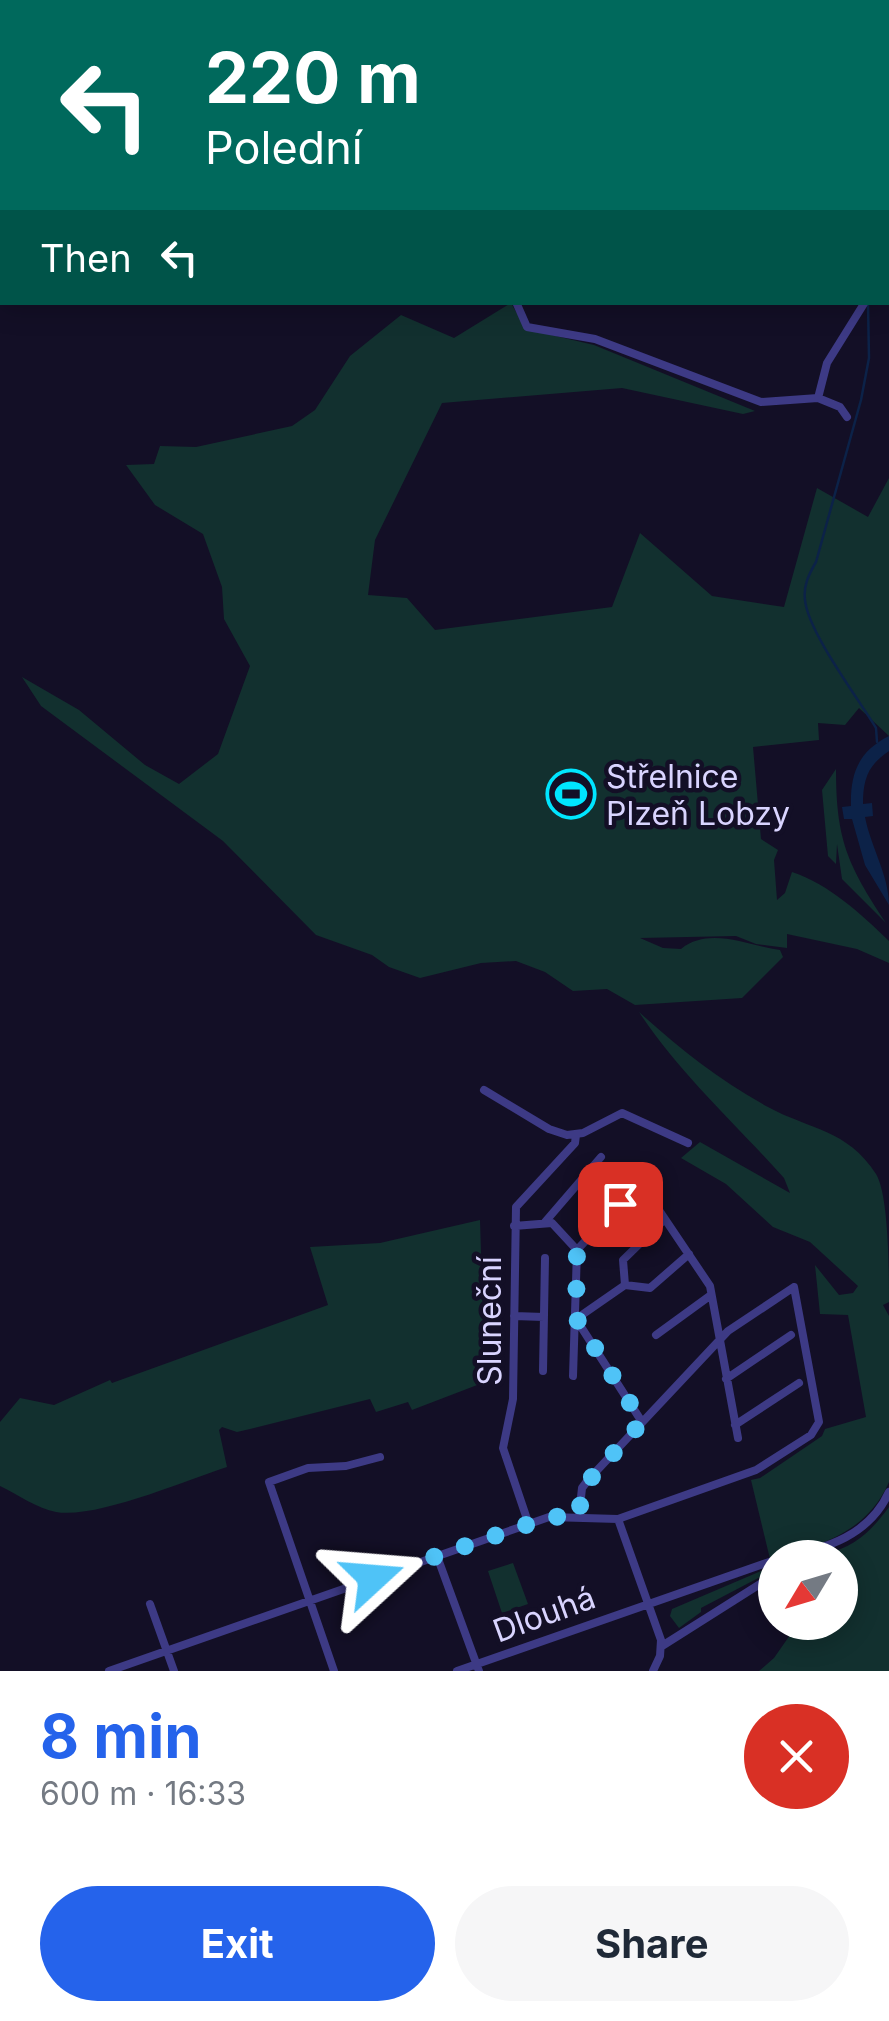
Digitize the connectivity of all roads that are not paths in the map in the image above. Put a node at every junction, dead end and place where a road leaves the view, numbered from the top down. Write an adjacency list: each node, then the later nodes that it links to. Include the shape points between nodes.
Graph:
1 (517, 305): 3 (street, via 527,327 595,339 761,402)
2 (862, 307): 3 (street, via 827,363)
3 (818, 398): 4 (street, via 840,406)
4 (846, 417)
5 (484, 1090): 6 (street, via 549,1129)
6 (576, 1135): 7 (street, via 622,1113); 11 (street, Sluneční, via 516,1207)
7 (688, 1143)
8 (601, 1157): 10 (street)
9 (665, 1220): 12 (street, via 640,1182); 13 (street); 15 (street, via 622,1260)
10 (545, 1222): 11 (street); 12 (street, via 559,1227)
11 (514, 1226): 17 (street, Sluneční)
12 (577, 1250): 19 (street)
13 (688, 1254): 15 (street, via 650,1288); 16 (street)
14 (545, 1258): 18 (street)
15 (625, 1285): 19 (street)
16 (711, 1295): 20 (street); 22 (street)
17 (514, 1316): 18 (street); 34 (street, Sluneční, via 514,1399 503,1448)
18 (544, 1317): 23 (street)
19 (576, 1318): 24 (street); 27 (street)
20 (656, 1335)
21 (791, 1335): 25 (street)
22 (719, 1340): 25 (street); 27 (street); 33 (street, via 794,1287 819,1421 812,1435 756,1470)
23 (542, 1370)
24 (573, 1376)
25 (726, 1379): 28 (street)
26 (799, 1382): 28 (street)
27 (642, 1422): 32 (street, via 582,1488)
28 (736, 1425): 29 (street)
29 (738, 1438)
30 (380, 1457): 39 (street, via 308,1468 270,1482)
31 (889, 1492): 35 (street, via 874,1516)
32 (579, 1516): 33 (street); 34 (street)
33 (618, 1519): 40 (street)
34 (528, 1524): 36 (street)
35 (842, 1540)
36 (437, 1556): 39 (street); 44 (street)
37 (758, 1566): 40 (street, Dlouhá)
38 (758, 1584): 42 (street)
39 (309, 1600): 43 (street); 47 (street)
40 (648, 1603): 42 (street); 44 (street, Dlouhá)
41 (150, 1604): 43 (street)
42 (662, 1646): 49 (street)
43 (167, 1651): 45 (street); 46 (street)
44 (477, 1668): 48 (street, Dlouhá)
45 (109, 1671)
46 (174, 1671)
47 (334, 1671)
48 (457, 1671)
49 (653, 1671)

